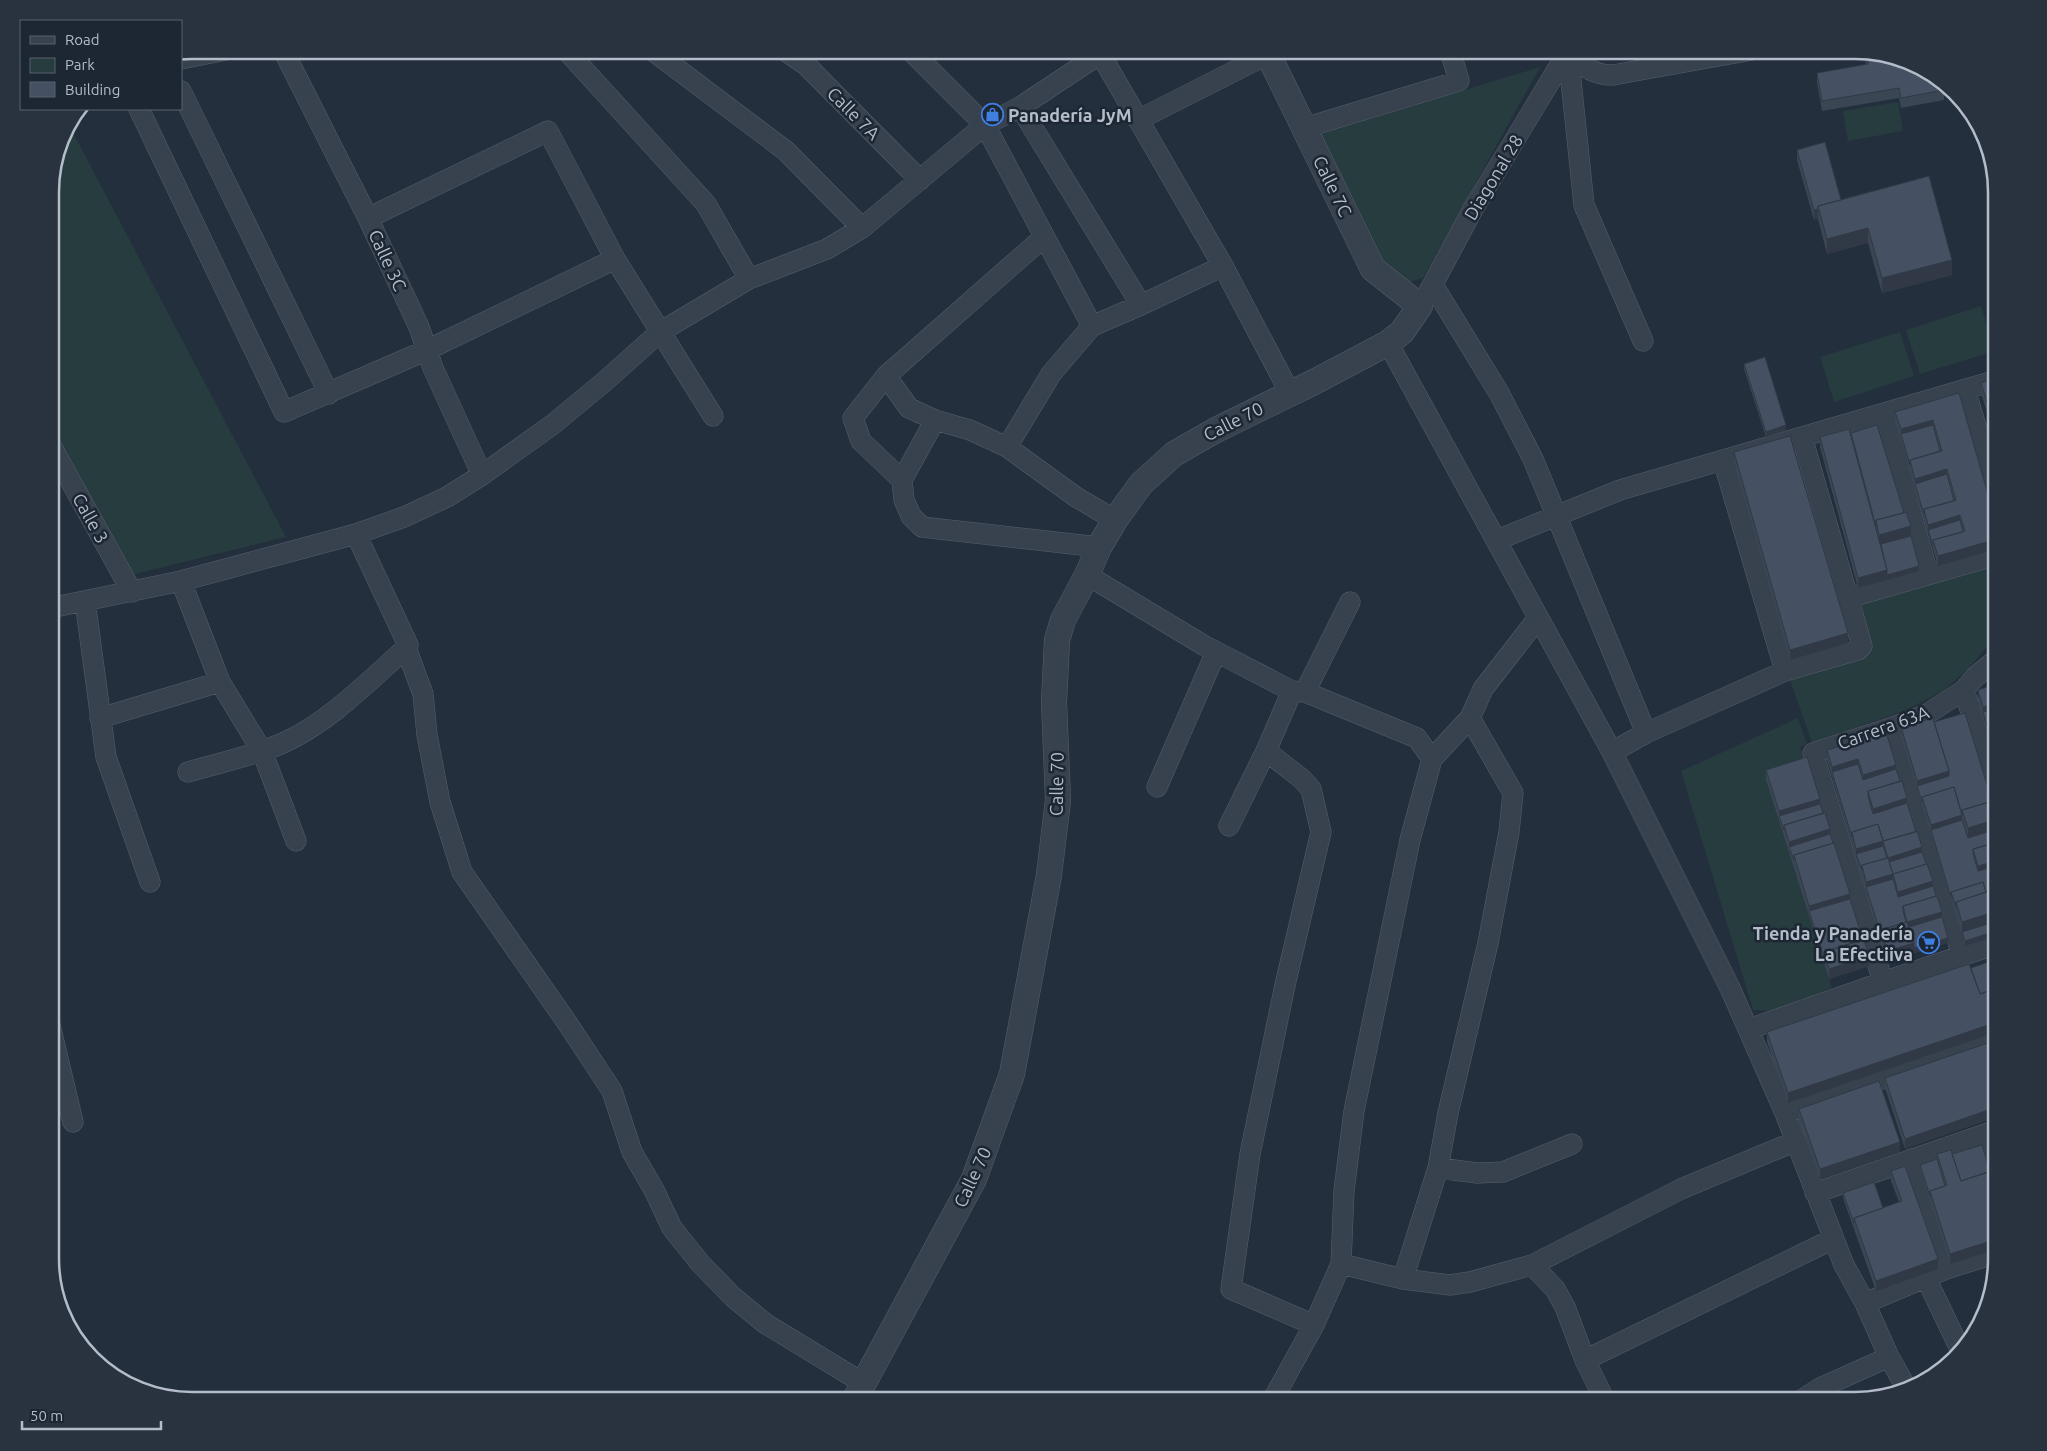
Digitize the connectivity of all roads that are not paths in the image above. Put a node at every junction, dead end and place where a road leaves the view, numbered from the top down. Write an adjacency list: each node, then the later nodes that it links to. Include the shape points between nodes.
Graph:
1 (288, 59): 22 (street, Calle 3C)
2 (574, 59): 27 (street, via 706,204)
3 (664, 59): 23 (street, via 786,151)
4 (797, 59): 21 (street, Calle 7A)
5 (919, 59): 19 (street)
6 (1089, 59): 16 (street)
7 (1105, 59): 18 (street)
8 (1254, 59): 18 (street)
9 (1270, 59): 20 (street, Calle 7C)
10 (1453, 59): 20 (street, via 1459,81)
11 (1564, 59): 28 (street, Diagonal 28, via 1473,210)
12 (1570, 59): 32 (street, via 1584,205)
13 (1577, 59): 14 (street, via 1598,75)
14 (1702, 59)
15 (182, 93): 39 (street)
16 (1020, 107): 19 (street); 29 (street)
17 (139, 110): 39 (street, via 284,412)
18 (1138, 120): 26 (street)
19 (985, 125): 21 (street); 24 (street)
20 (1304, 128): 28 (street, Calle 7C, via 1373,269)
21 (920, 180): 23 (street)
22 (368, 218): 25 (street, via 548,131); 34 (street, Calle 3C)
23 (862, 228): 27 (street, via 827,249)
24 (1044, 237): 30 (street); 35 (street)
25 (615, 259): 31 (street); 34 (street)
26 (1222, 266): 29 (street); 38 (street)
27 (749, 279): 31 (street)
28 (1427, 295): 33 (street, Calle 70, via 1406,327); 50 (street, via 1498,393 1534,458)
29 (1141, 305): 30 (street)
30 (1092, 326): 44 (street, via 1051,374)
31 (660, 332): 41 (street); 48 (street, via 552,424)
32 (1643, 341)
33 (1388, 343): 38 (street, Calle 70); 53 (street)
34 (427, 350): 39 (street); 48 (street, Calle 3C)
35 (886, 376): 42 (street, via 909,408); 49 (street, via 853,418 861,441)
36 (1988, 383): 37 (street)
37 (1965, 389): 40 (street); 47 (street)
38 (1290, 393): 51 (street, Calle 70, via 1174,454 1141,484)
39 (329, 394)
40 (1884, 414): 43 (street); 56 (street)
41 (712, 416)
42 (935, 420): 44 (street, via 970,430); 49 (street)
43 (1802, 438): 46 (street); 60 (street)
44 (1007, 448): 51 (street)
45 (59, 460): 59 (street, Calle 3)
46 (1723, 460): 50 (street, via 1620,490); 68 (street)
47 (1988, 467)
48 (482, 474): 52 (street, via 447,497)
49 (902, 480): 54 (street, via 904,500 911,516 922,526)
50 (1556, 515): 53 (street); 75 (street)
51 (1115, 520): 54 (street, Calle 70)
52 (356, 534): 58 (street); 65 (street, via 405,637)
53 (1497, 540): 64 (street)
54 (1099, 547): 57 (street, Calle 70)
55 (1988, 557): 56 (street)
56 (1928, 574): 60 (street)
57 (1087, 575): 66 (street); 113 (street, Calle 70, via 1063,620 1057,640 1054,702 1058,800 1049,875 1012,1074 974,1179)
58 (181, 581): 59 (street); 69 (street)
59 (132, 592): 61 (street)
60 (1848, 598): 68 (street, via 1862,646 1858,650)
61 (85, 601): 63 (street); 72 (street)
62 (1350, 602): 71 (street)
63 (59, 606)
64 (1538, 618): 73 (street, via 1483,689); 78 (street)
65 (406, 648): 76 (street, via 304,732); 113 (street, via 422,694 440,802 462,872 612,1091 632,1152 672,1228 732,1297)
66 (1216, 652): 71 (street); 82 (street)
67 (1988, 666): 70 (street, Carrera 63A)
68 (1785, 671): 75 (street)
69 (220, 682): 72 (street); 76 (street)
70 (1964, 690): 74 (street, Carrera 63A, via 1927,714); 80 (street)
71 (1298, 691): 77 (street); 79 (street, via 1417,738)
72 (100, 718): 85 (street, via 106,757)
73 (1470, 718): 79 (street); 98 (street, via 1513,793 1488,943)
74 (1890, 728): 87 (street); 88 (street, Carrera 63A, via 1813,753)
75 (1646, 733): 78 (street)
76 (262, 751): 81 (street); 84 (street)
77 (1266, 751): 83 (street); 108 (street, via 1311,790 1321,832 1284,985 1250,1154 1230,1289)
78 (1612, 752): 89 (street)
79 (1432, 760): 102 (street, via 1410,840 1354,1111 1344,1191)
80 (1988, 766)
81 (188, 772)
82 (1157, 787)
83 (1230, 826)
84 (296, 841)
85 (150, 882)
86 (1988, 947): 87 (street)
87 (1962, 955): 88 (street)
88 (1883, 982): 89 (street)
89 (1749, 1029): 92 (street)
90 (1988, 1041): 92 (street)
91 (59, 1063): 93 (street)
92 (1785, 1113): 95 (street)
93 (73, 1122)
94 (1988, 1134): 97 (street)
95 (1796, 1141): 99 (street); 103 (street, via 1681,1189)
96 (1572, 1144): 98 (street, via 1504,1172 1477,1173)
97 (1911, 1159): 99 (street); 104 (street)
98 (1438, 1168): 106 (street)
99 (1815, 1194): 100 (street)
100 (1833, 1239): 107 (street); 111 (street)
101 (1988, 1258): 104 (street)
102 (1341, 1264): 106 (street); 108 (street)
103 (1532, 1265): 106 (street, via 1450,1285); 111 (street, via 1556,1289)
104 (1946, 1269): 105 (street)
105 (1926, 1278): 107 (street); 109 (street)
106 (1403, 1279)
107 (1865, 1303): 110 (street)
108 (1314, 1325): 114 (street)
109 (1958, 1344)
110 (1889, 1357): 112 (street); 116 (street)
111 (1585, 1360): 115 (street)
112 (1903, 1383)
113 (858, 1392)
114 (1277, 1392)
115 (1601, 1392)
116 (1827, 1392)

